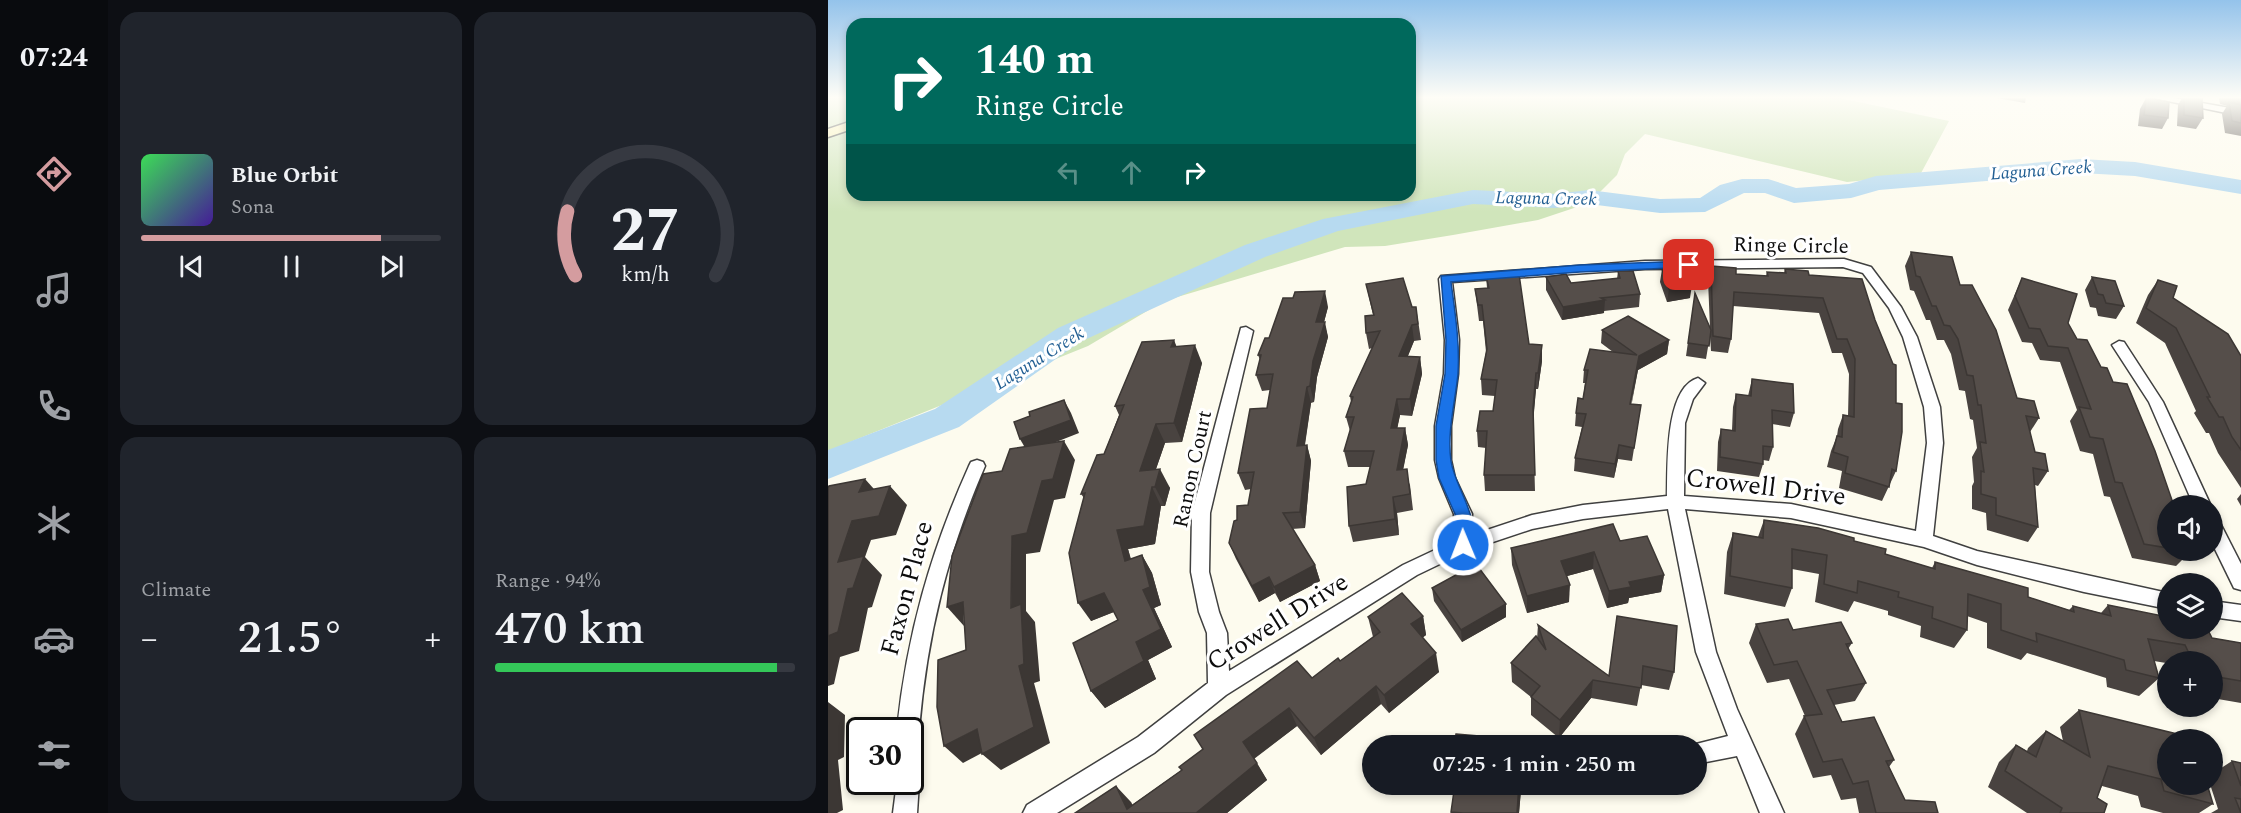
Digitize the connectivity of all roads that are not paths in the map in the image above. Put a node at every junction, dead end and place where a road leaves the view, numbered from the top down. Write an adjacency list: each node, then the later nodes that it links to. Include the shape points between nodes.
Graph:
1 (1246, 330): 14 (street, Ranon Court, via 1201,513 1200,572 1217,633)
2 (2119, 345): 5 (street, via 2156,402)
3 (1698, 383): 6 (street, via 1686,398 1677,423)
4 (977, 466): 15 (street, Faxon Place, via 936,565 913,671)
5 (2198, 495)
6 (1675, 502): 7 (street, Crowell Drive, via 1791,511); 8 (street, Crowell Drive, via 1532,522); 16 (street, via 1706,652)
7 (1924, 540): 8 (street, Ringe Circle, via 1935,443 1932,406 1910,337 1895,307 1867,270 1845,263 1710,264 1580,268 1445,279 1452,340 1443,460 1463,514); 11 (street, Crowell Drive, via 1977,558)
8 (1463, 545): 14 (street, Crowell Drive, via 1410,570)
9 (2223, 546): 10 (street)
10 (2241, 582)
11 (2157, 599)
12 (2223, 611): 13 (street)
13 (2241, 613)
14 (1220, 688): 20 (street, Crowell Drive, via 1146,745)
15 (909, 717)
16 (1743, 744): 17 (street); 21 (street)
17 (1707, 751)
18 (907, 795): 19 (street)
19 (905, 813)
20 (1035, 813)
21 (1772, 813)

